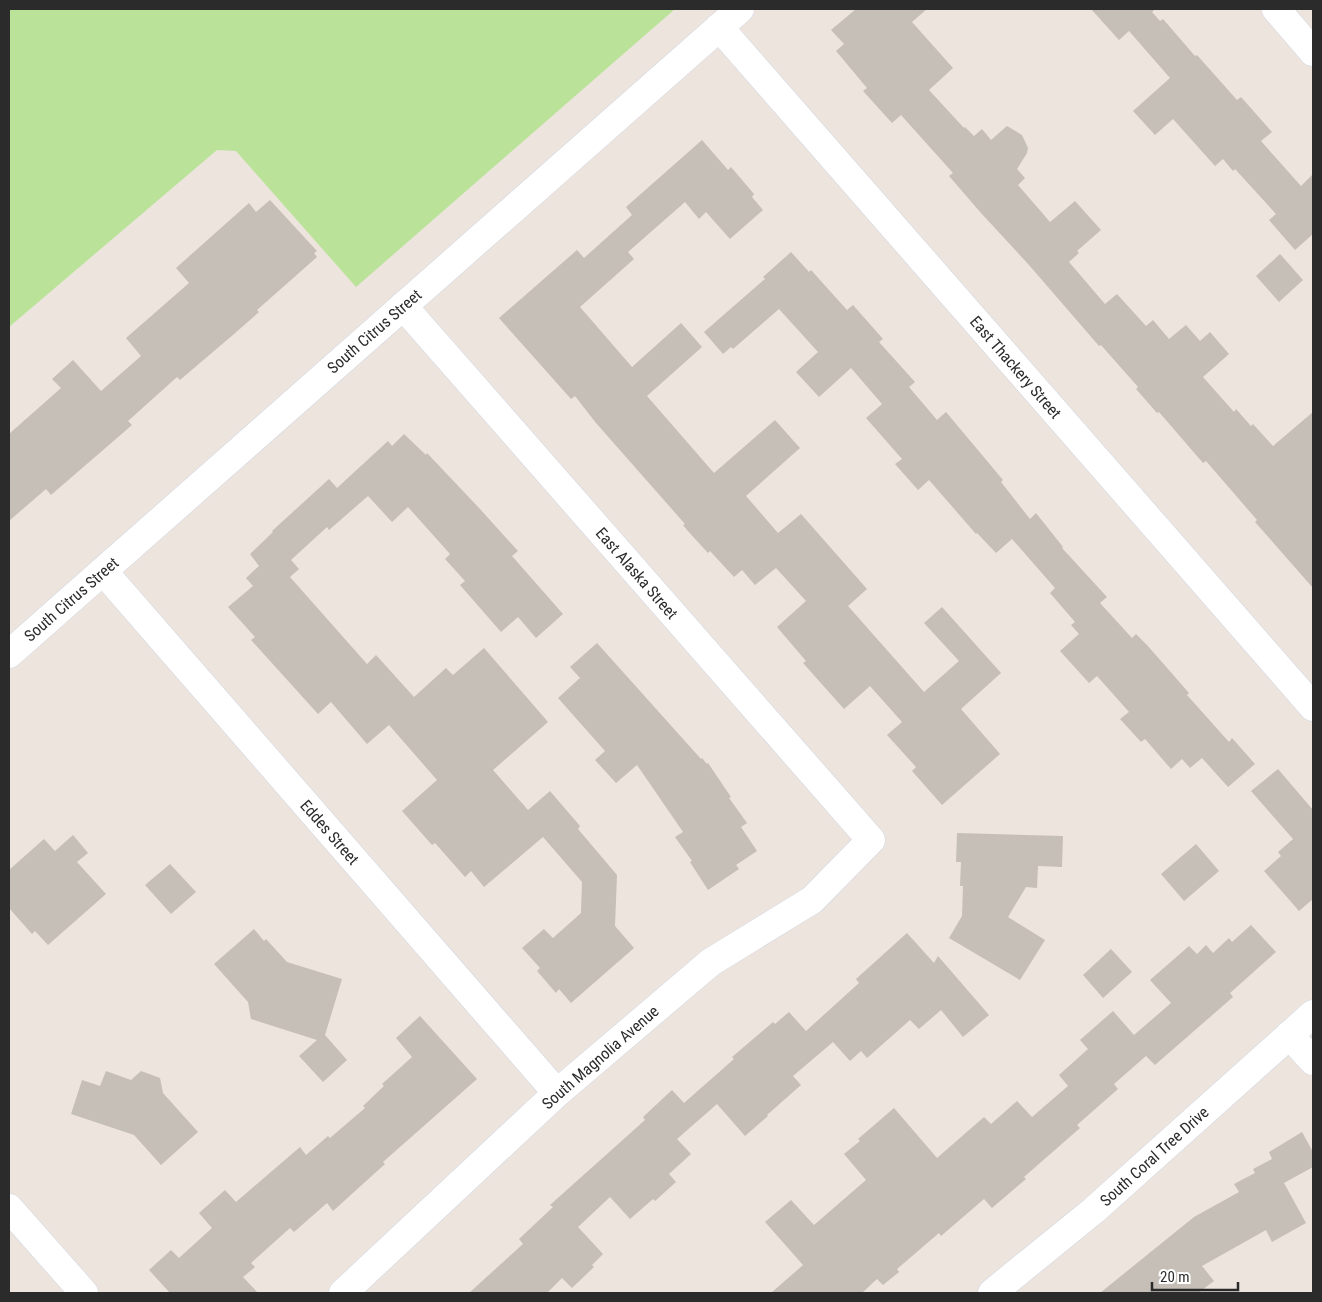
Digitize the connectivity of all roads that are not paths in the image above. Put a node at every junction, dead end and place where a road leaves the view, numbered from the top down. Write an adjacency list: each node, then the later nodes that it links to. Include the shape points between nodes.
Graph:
1 (740, 9): 3 (street, South Citrus Street)
2 (1276, 9): 4 (street)
3 (720, 27): 5 (street, South Citrus Street); 8 (street, East Thackery Street)
4 (1313, 52)
5 (403, 306): 6 (street, South Citrus Street); 9 (street, East Alaska Street)
6 (103, 571): 7 (street, South Citrus Street); 13 (street, Eddes Street)
7 (9, 654)
8 (1313, 707)
9 (871, 840): 13 (street, South Magnolia Avenue, via 812,900 711,962)
10 (1313, 1014): 11 (street, South Coral Tree Drive)
11 (1289, 1035): 12 (street); 17 (street, South Coral Tree Drive, via 1093,1211)
12 (1313, 1061)
13 (558, 1093): 16 (street, South Magnolia Avenue)
14 (9, 1208): 15 (street)
15 (84, 1293)
16 (343, 1293)
17 (992, 1293)

